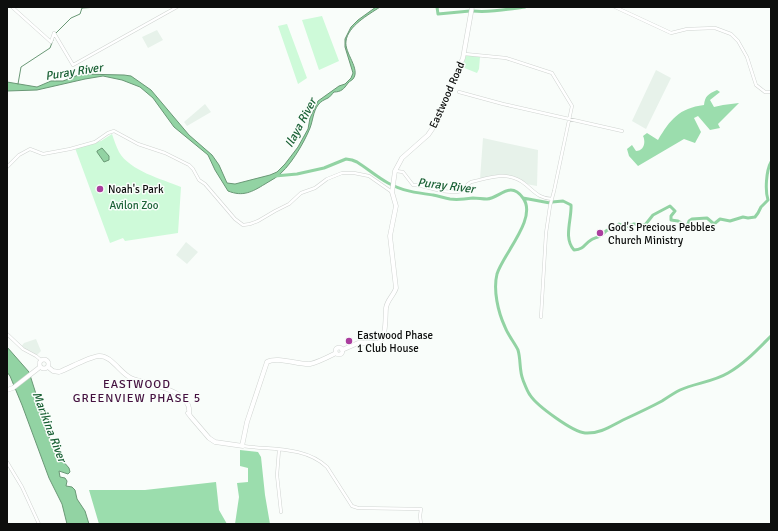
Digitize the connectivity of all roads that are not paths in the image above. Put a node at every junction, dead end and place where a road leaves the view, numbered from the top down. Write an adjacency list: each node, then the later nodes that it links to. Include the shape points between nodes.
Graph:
1 (12, 7): 2 (street, via 51,42 54,33 73,65)
2 (176, 7)
3 (472, 7): 5 (main road, Eastwood Road)
4 (615, 7): 7 (street, via 669,33 687,29 715,28 731,34 747,57 756,85 765,92)
5 (465, 53): 8 (street, via 513,60 552,73 571,104); 11 (main road, Eastwood Road, via 435,125 425,138 402,158)
6 (459, 92): 8 (street)
7 (771, 92)
8 (570, 119): 9 (street); 13 (street)
9 (622, 131)
10 (7, 167): 12 (street, via 19,155 30,150 46,154 70,149 96,142 114,131 191,167 199,180 243,225 258,221 289,204 301,193 342,173 368,176)
11 (395, 171): 12 (main road, Eastwood Road); 13 (street, via 404,173 413,185 452,192 462,191 469,183 492,177 511,177 525,183 537,195)
12 (392, 192): 20 (main road, Eastwood Road, via 396,206 390,236 396,288 386,307 380,342 358,343 342,350 340,348 336,353 311,364 274,360 267,362 247,422)
13 (552, 199): 14 (street, via 545,245)
14 (541, 316)
15 (7, 334): 16 (street, via 22,349)
16 (41, 360): 17 (main road); 18 (main road, via 47,361)
17 (40, 367): 18 (main road); 19 (main road)
18 (48, 367): 20 (main road, via 59,372 102,356 130,378 161,387 186,401 189,414 212,441)
19 (7, 390)
20 (243, 446): 21 (street)
21 (279, 450): 23 (street, via 277,475); 25 (street, via 304,453 321,462 354,507 421,509)
22 (7, 462): 24 (street)
23 (281, 512)
24 (39, 524)
25 (421, 524)

